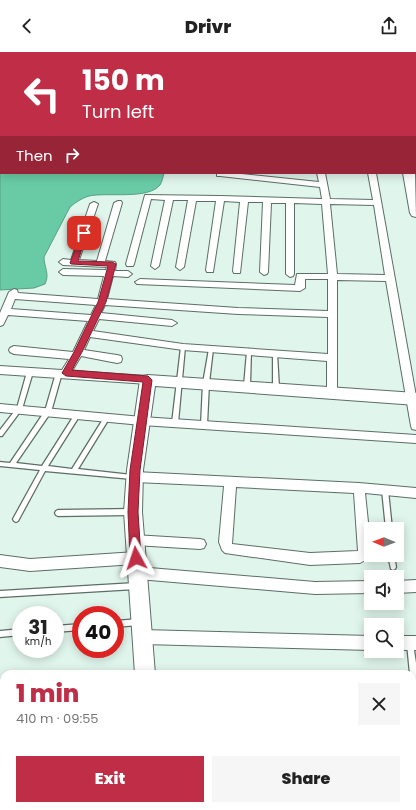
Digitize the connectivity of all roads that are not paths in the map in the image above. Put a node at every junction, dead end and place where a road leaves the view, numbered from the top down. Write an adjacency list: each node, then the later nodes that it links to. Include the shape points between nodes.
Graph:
1 (220, 174): 5 (street)
2 (321, 174): 5 (street)
3 (372, 174): 15 (street)
4 (409, 174): 6 (street)
5 (324, 185): 13 (street)
6 (414, 194): 17 (street)
7 (170, 197): 8 (street); 20 (street, via 148,197); 21 (street)
8 (192, 198): 9 (street); 22 (street)
9 (220, 198): 10 (street); 23 (street)
10 (244, 199): 11 (street); 24 (street)
11 (267, 200): 12 (street); 25 (street)
12 (290, 200): 13 (street); 28 (street)
13 (327, 201): 15 (street); 29 (street)
14 (118, 203): 19 (street)
15 (378, 203): 30 (street)
16 (94, 204): 18 (street)
17 (416, 209)
18 (74, 263): 19 (street); 26 (street, via 63,267)
19 (100, 264): 26 (street, via 112,264)
20 (130, 264)
21 (155, 266)
22 (180, 267)
23 (210, 270)
24 (238, 272)
25 (264, 272)
26 (110, 274): 27 (street); 32 (street)
27 (128, 274)
28 (290, 274)
29 (333, 277): 30 (street); 31 (street, via 300,276 300,288); 34 (street)
30 (391, 278): 56 (street)
31 (140, 282)
32 (102, 302): 33 (street, via 14,294); 34 (street); 35 (street)
33 (5, 312): 35 (street); 36 (street)
34 (333, 314): 45 (street)
35 (95, 317): 37 (street); 38 (street)
36 (0, 323)
37 (172, 323)
38 (87, 333): 39 (street); 44 (street)
39 (183, 347): 40 (street); 51 (lane)
40 (211, 349): 42 (street); 52 (lane)
41 (14, 350): 44 (street)
42 (248, 352): 43 (street); 53 (lane)
43 (275, 353): 45 (street); 54 (lane)
44 (77, 354): 46 (street); 49 (street)
45 (333, 358): 55 (street)
46 (117, 359)
47 (0, 370): 48 (street)
48 (30, 372): 49 (street); 58 (lane)
49 (62, 373): 50 (street); 59 (lane)
50 (148, 380): 51 (street); 62 (street)
51 (178, 382): 52 (street); 63 (lane)
52 (206, 384): 53 (street); 64 (lane)
53 (246, 386): 54 (street)
54 (276, 388): 55 (street)
55 (332, 392): 56 (street)
56 (414, 398): 65 (street)
57 (0, 408): 58 (street)
58 (19, 410): 59 (street); 66 (lane)
59 (48, 412): 60 (street); 69 (lane)
60 (76, 415): 61 (street); 70 (lane)
61 (107, 418): 62 (street); 71 (lane)
62 (142, 421): 63 (street); 72 (street)
63 (175, 423): 64 (street)
64 (204, 425): 67 (street)
65 (416, 426)
66 (0, 434)
67 (416, 439)
68 (0, 464): 69 (lane)
69 (12, 465): 70 (lane)
70 (44, 468): 71 (lane); 79 (lane)
71 (74, 471): 72 (lane)
72 (135, 477): 73 (street); 77 (street)
73 (230, 483): 74 (street); 74 (street, via 225,542 229,549 310,559 363,556 366,550)
74 (359, 488): 75 (street)
75 (385, 490): 76 (street); 80 (lane)
76 (416, 493)
77 (133, 512): 78 (lane); 81 (street)
78 (58, 513)
79 (16, 518)
80 (388, 522)
81 (134, 540): 82 (street); 86 (street)
82 (200, 544)
83 (0, 561): 86 (street)
84 (392, 562): 85 (lane)
85 (393, 567)
86 (137, 573): 88 (street, via 315,588); 90 (lane); 92 (street)
87 (416, 586): 89 (street)
88 (364, 587)
89 (404, 587)
90 (0, 594)
91 (124, 626): 92 (lane)
92 (142, 630): 95 (street); 97 (street)
93 (12, 633): 94 (lane)
94 (0, 634)
95 (364, 642)
96 (408, 643): 98 (lane)
97 (145, 670)
98 (413, 670)

